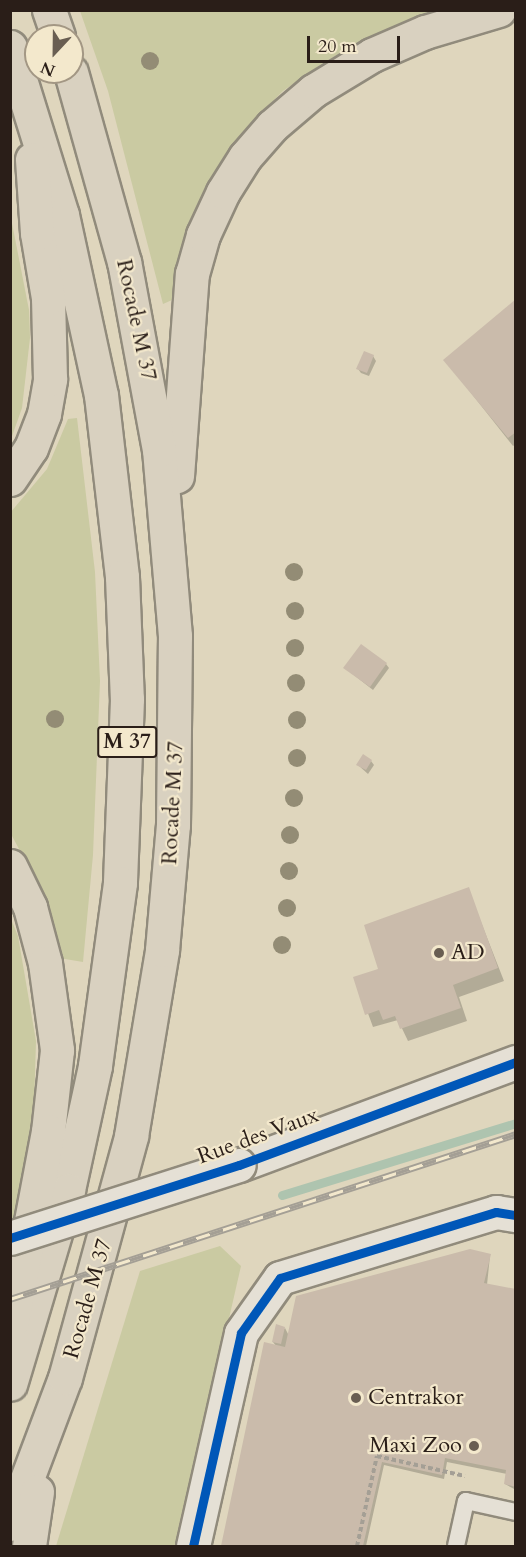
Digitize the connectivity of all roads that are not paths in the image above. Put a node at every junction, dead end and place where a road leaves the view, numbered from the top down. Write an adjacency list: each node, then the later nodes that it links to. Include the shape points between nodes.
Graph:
1 (499, 10): 6 (highway, via 393,45 313,91 272,126 223,192 203,235 187,306)
2 (10, 47): 4 (highway, M 37)
3 (75, 84): 6 (highway, Rocade M 37 / M 37, via 109,202 138,324 159,450)
4 (28, 98): 5 (highway, via 37,232 51,332 50,379 44,414 31,448); 12 (highway, M 37, via 77,273 101,394 122,577 127,750 117,913 95,1066 65,1201)
5 (10, 479)
6 (171, 573): 13 (highway, Rocade M 37 / M 37, via 177,698 173,825 153,1012 115,1202)
7 (10, 866): 11 (highway, via 30,907 45,963 57,1050 48,1131)
8 (516, 1062): 10 (street, Rue des Vaux, bridge, via 239,1165)
9 (516, 1215): 17 (street, via 496,1212 280,1278 242,1333)
10 (10, 1238)
11 (10, 1327)
12 (10, 1384)
13 (47, 1428): 15 (highway, Rocade M 37 / M 37); 16 (highway, M 37)
14 (516, 1512): 18 (lane, via 466,1501)
15 (10, 1524)
16 (29, 1546)
17 (193, 1546)
18 (456, 1546)

